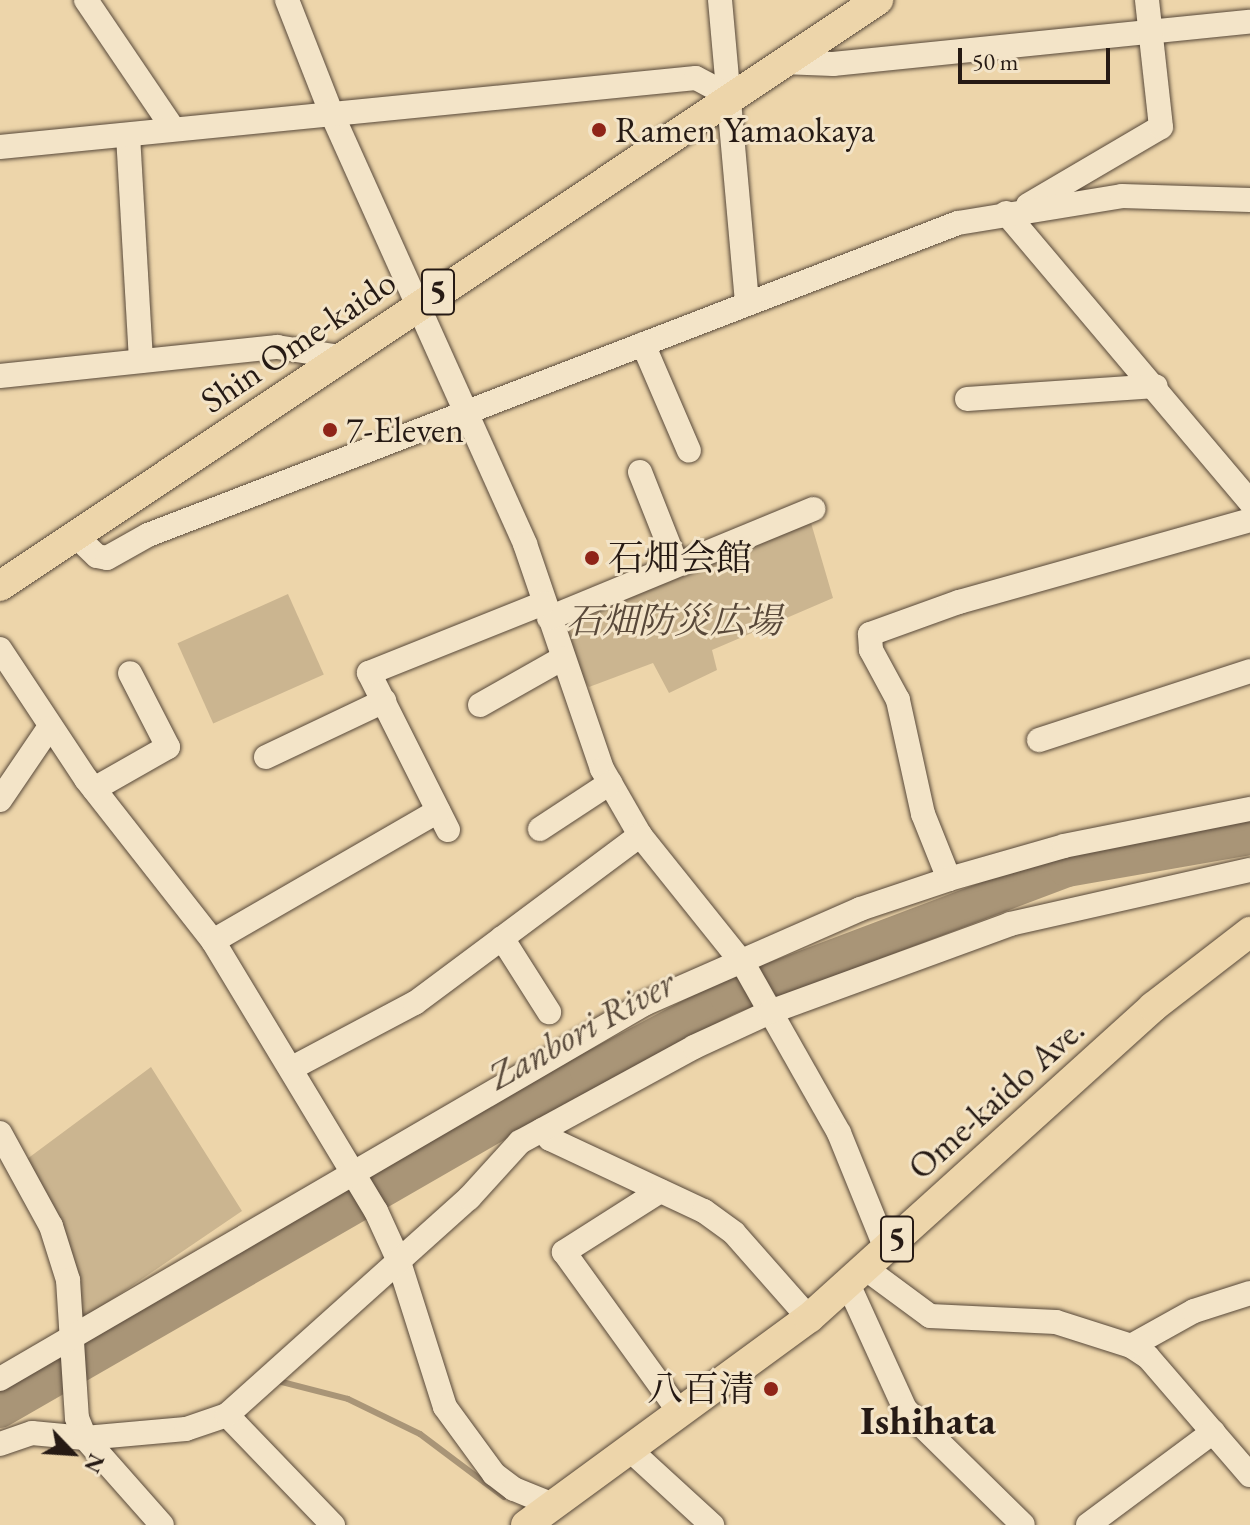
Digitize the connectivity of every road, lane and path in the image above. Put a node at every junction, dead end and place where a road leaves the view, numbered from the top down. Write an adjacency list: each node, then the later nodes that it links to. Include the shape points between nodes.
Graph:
1 (86, 0): 11 (street)
2 (287, 0): 10 (street)
3 (720, 0): 9 (street)
4 (878, 0): 8 (main road, Shin Ome-kaido / 5)
5 (1147, 0): 7 (street)
6 (1250, 22): 7 (street)
7 (1150, 31): 8 (street, via 843,64); 15 (street, via 1161,127)
8 (782, 62): 9 (main road, Shin Ome-kaido / 5)
9 (730, 96): 10 (street, via 696,78); 16 (street); 17 (main road, Shin Ome-kaido / 5)
10 (331, 112): 11 (street); 17 (street)
11 (172, 127): 12 (street)
12 (128, 135): 13 (street); 20 (street)
13 (0, 147)
14 (1250, 200): 15 (street, via 1147,194)
15 (1013, 212): 16 (street, via 895,245); 22 (street)
16 (747, 301): 18 (street)
17 (419, 305): 19 (main road, Shin Ome-kaido / 5); 24 (street)
18 (643, 344): 24 (street); 25 (street)
19 (340, 357): 20 (street, via 277,347); 31 (main road, Shin Ome-kaido / 5)
20 (141, 361): 21 (street)
21 (0, 376)
22 (1156, 386): 23 (street); 27 (street)
23 (967, 399)
24 (467, 412): 31 (street, via 148,535 107,558 97,556); 34 (street, via 525,544)
25 (689, 451)
26 (640, 472): 32 (street, via 659,492)
27 (1240, 476): 28 (street)
28 (1250, 502)
29 (813, 509): 32 (street)
30 (1250, 520): 51 (street, via 959,602 870,634 871,650 898,700 923,814)
31 (75, 535): 33 (main road, Shin Ome-kaido / 5)
32 (676, 563): 34 (street)
33 (0, 586)
34 (547, 610): 36 (street); 39 (street, via 369,673)
35 (0, 649): 41 (street)
36 (563, 658): 40 (street); 44 (street)
37 (1250, 671): 42 (street)
38 (130, 673): 45 (street, via 168,747)
39 (384, 701): 43 (street); 54 (street, via 443,820)
40 (480, 705)
41 (49, 728): 45 (street); 46 (street)
42 (1039, 740)
43 (266, 757)
44 (610, 783): 48 (street); 49 (street)
45 (94, 789): 54 (street)
46 (0, 800)
47 (1250, 809): 51 (street, via 1078,842)
48 (540, 829)
49 (640, 835): 53 (street); 55 (street)
50 (1250, 870): 56 (street, via 1102,899 1010,924)
51 (949, 879): 55 (street, via 860,909)
52 (1250, 932): 64 (main road, Ome-kaido Ave. / 5, via 1164,997)
53 (502, 938): 57 (street); 58 (street, via 415,1003)
54 (213, 941): 58 (street)
55 (742, 963): 56 (street); 61 (street, via 644,1004)
56 (769, 1010): 59 (street); 64 (street, via 839,1133)
57 (549, 1012)
58 (292, 1068): 61 (street)
59 (542, 1130): 62 (street, via 550,1139); 63 (street, via 511,1150 469,1198)
60 (0, 1133): 67 (street, via 51,1226 68,1280)
61 (356, 1176): 63 (street); 67 (street)
62 (660, 1191): 66 (street, via 704,1211 734,1233); 70 (street, via 564,1252)
63 (398, 1259): 71 (street); 77 (street, via 445,1407 494,1474)
64 (866, 1267): 66 (main road, Ome-kaido Ave. / 5); 68 (street, via 930,1316 1056,1322); 82 (street, via 905,1409)
65 (1250, 1293): 68 (street, via 1194,1311)
66 (809, 1318): 70 (main road, Ome-kaido Ave. / 5)
67 (74, 1338): 69 (street); 73 (street, via 74,1397)
68 (1131, 1346): 72 (street, via 1148,1357)
69 (0, 1379)
70 (680, 1413): 75 (main road, Ome-kaido Ave. / 5)
71 (227, 1415): 73 (street, via 197,1428); 79 (street)
72 (1213, 1432): 76 (street); 83 (street)
73 (85, 1438): 74 (street, via 32,1433); 78 (street)
74 (0, 1444)
75 (629, 1449): 77 (main road, Ome-kaido Ave. / 5); 81 (street)
76 (1250, 1475)
77 (553, 1505): 80 (main road, Ome-kaido Ave. / 5)
78 (162, 1525)
79 (333, 1525)
80 (526, 1525)
81 (712, 1525)
82 (1023, 1525)
83 (1088, 1525)

